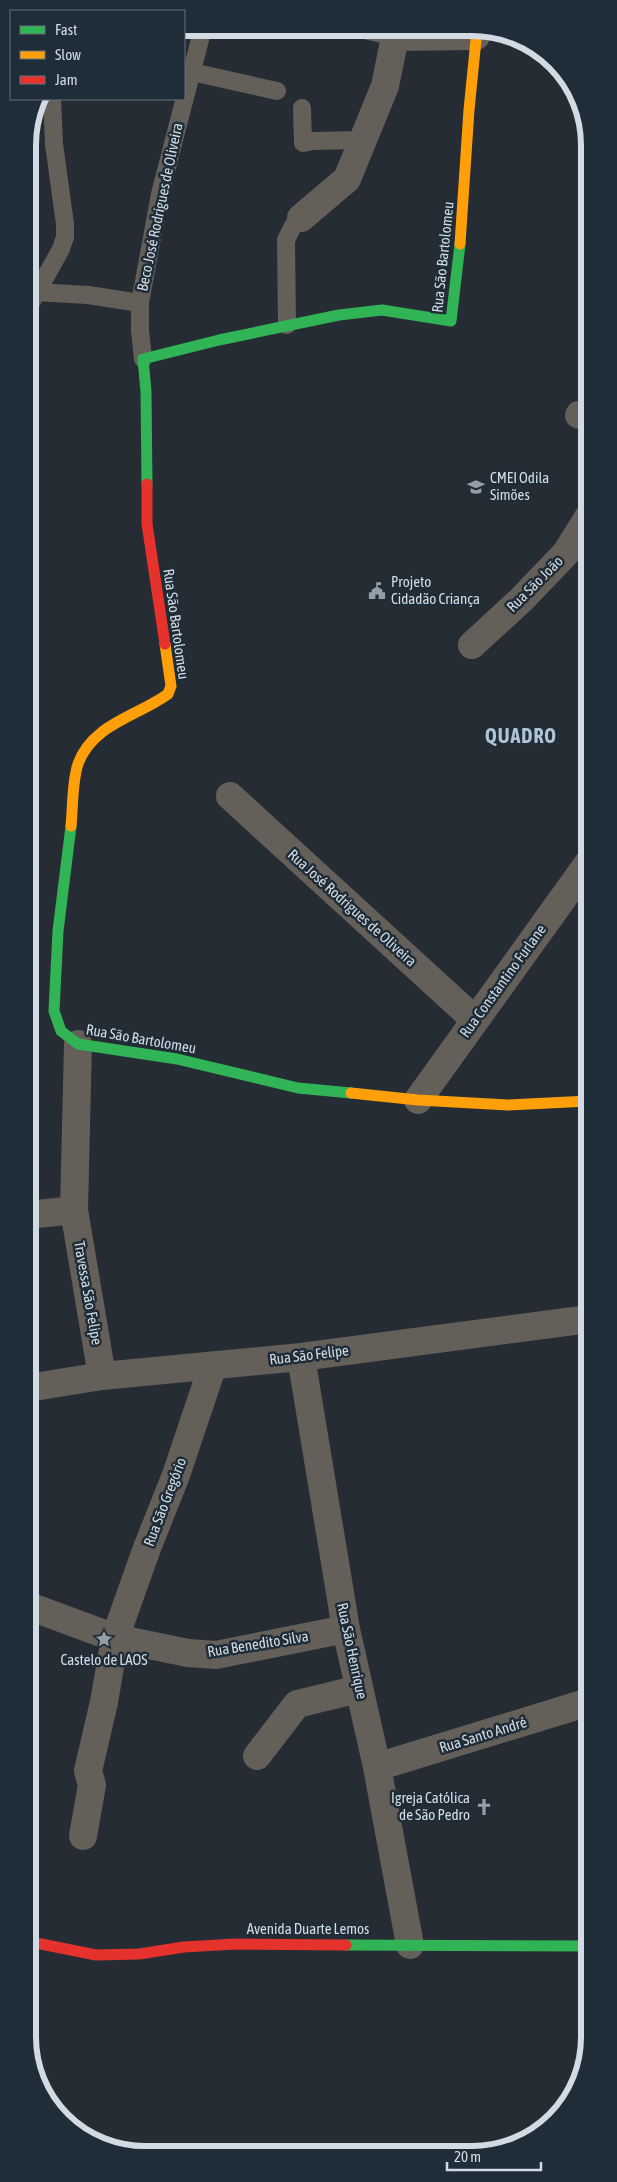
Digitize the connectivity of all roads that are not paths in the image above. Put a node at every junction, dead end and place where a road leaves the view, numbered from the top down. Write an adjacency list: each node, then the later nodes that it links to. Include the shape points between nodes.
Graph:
1 (201, 36): 6 (lane, Beco José Rodrigues de Oliveira)
2 (391, 36): 5 (lane)
3 (415, 36): 5 (street)
4 (476, 36): 16 (street, Rua São Bartolomeu, via 459,264 451,321 382,310)
5 (395, 37): 12 (street, via 385,86)
6 (192, 72): 7 (lane); 8 (lane, Beco José Rodrigues de Oliveira)
7 (277, 91)
8 (185, 99)
9 (52, 100): 14 (lane, via 64,237 61,249)
10 (185, 100): 15 (lane, Beco José Rodrigues de Oliveira, via 160,194)
11 (302, 108): 12 (lane, via 303,143)
12 (363, 140): 13 (street, via 347,179)
13 (301, 218): 16 (lane, via 286,240)
14 (36, 292): 15 (lane)
15 (140, 303): 17 (lane, Beco José Rodrigues de Oliveira)
16 (287, 326): 17 (street, Rua São Bartolomeu)
17 (143, 359): 23 (street, Rua São Bartolomeu, via 147,524 171,686 161,699 91,740 78,765 54,988 56,1023 64,1036)
18 (581, 529): 19 (street, Rua São João, via 566,553)
19 (472, 646)
20 (230, 796): 22 (street, Rua José Rodrigues de Oliveira)
21 (581, 873): 22 (street, Rua Constantino Furlane)
22 (474, 1020): 24 (street, Rua Constantino Furlane)
23 (78, 1044): 24 (street, Rua São Bartolomeu, via 177,1059 298,1088); 26 (street, Travessa São Felipe)
24 (418, 1100): 25 (street, Rua São Bartolomeu, via 508,1105)
25 (581, 1101)
26 (74, 1210): 27 (street); 31 (street, Travessa São Felipe)
27 (36, 1214)
28 (581, 1320): 29 (street, Rua São Felipe)
29 (301, 1356): 30 (street, Rua São Felipe); 34 (street, Rua São Henrique)
30 (213, 1365): 31 (street, Rua São Felipe); 35 (street, Rua São Gregório)
31 (102, 1376): 32 (street, Rua São Felipe)
32 (36, 1387)
33 (36, 1609): 35 (street, Rua Benedito Silva)
34 (346, 1629): 35 (street, Rua Benedito Silva, via 216,1655 188,1653); 36 (street, Rua São Henrique)
35 (115, 1638): 40 (street, Rua São Gregório, via 88,1771 92,1786)
36 (359, 1689): 38 (street, via 297,1704); 39 (street, Rua São Henrique)
37 (581, 1704): 39 (street, Rua Santo André)
38 (257, 1756)
39 (377, 1767): 42 (street, Rua São Henrique)
40 (83, 1836)
41 (36, 1943): 42 (street, Avenida Duarte Lemos, via 96,1954 139,1954 235,1944)
42 (410, 1945): 43 (street, Avenida Duarte Lemos)
43 (581, 1946)

